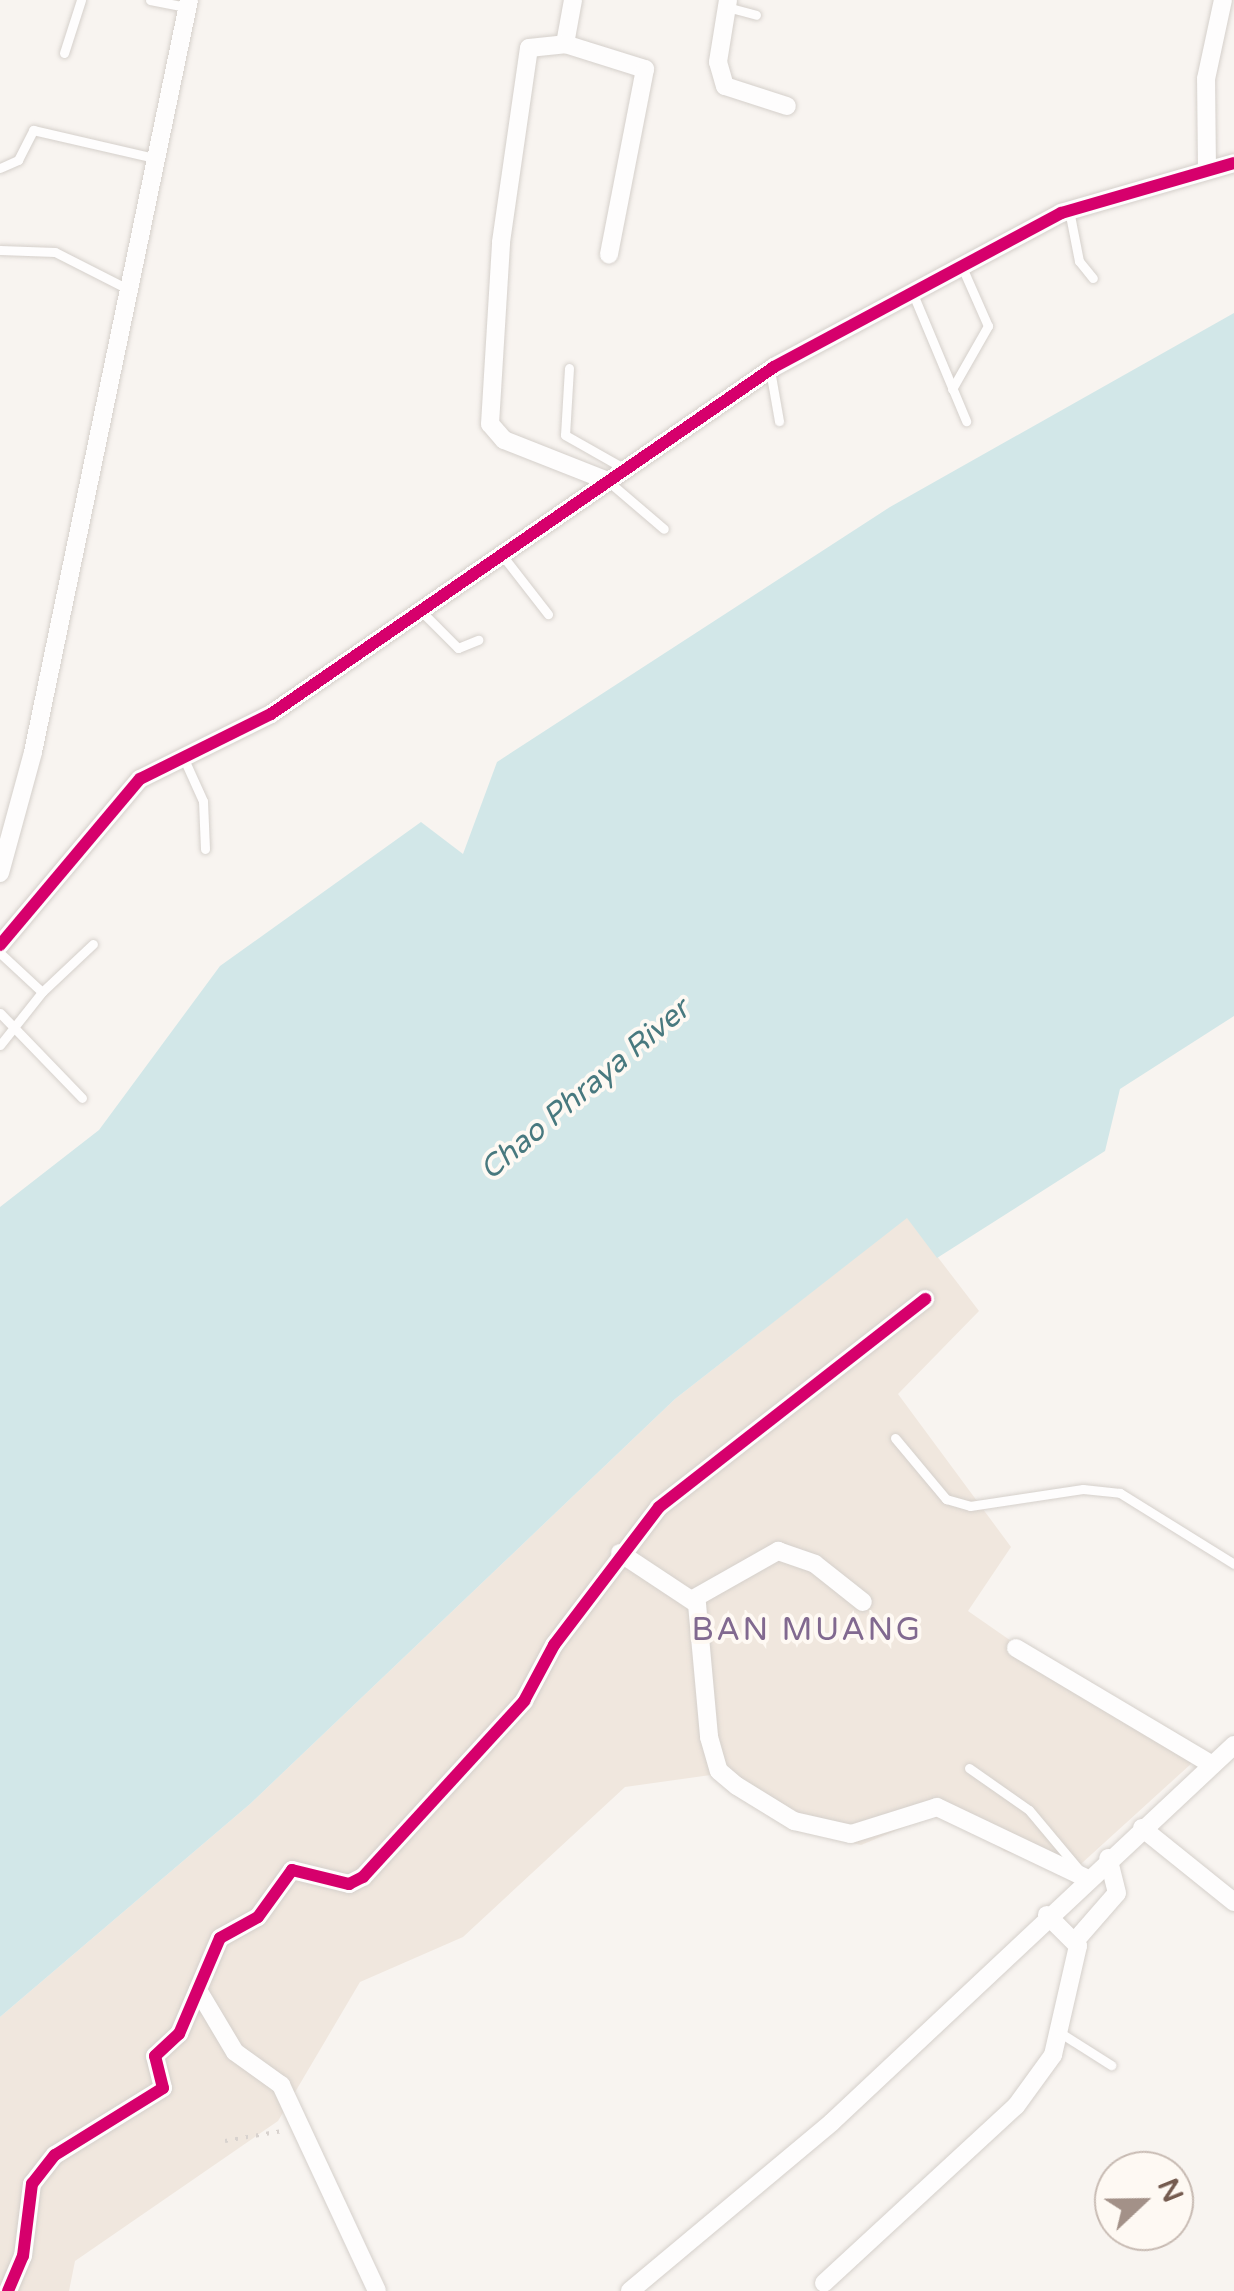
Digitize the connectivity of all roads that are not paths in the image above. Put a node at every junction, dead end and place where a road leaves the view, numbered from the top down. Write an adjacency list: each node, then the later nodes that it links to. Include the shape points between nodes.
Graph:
1 (82, 0): 9 (lane)
2 (150, 0): 6 (lane)
3 (573, 0): 8 (street)
4 (1222, 0): 14 (street, via 1206,79)
5 (728, 3): 7 (lane); 10 (street, via 718,62 725,86)
6 (188, 4): 11 (street)
7 (756, 15)
8 (565, 44): 17 (street, via 635,60 646,76); 28 (street, via 529,48 520,63 490,424 504,440)
9 (64, 53)
10 (787, 106)
11 (154, 158): 13 (lane, via 33,130 18,160); 20 (street)
12 (1234, 162): 14 (street)
13 (0, 168)
14 (1208, 170): 15 (street)
15 (1070, 210): 18 (street); 19 (lane, via 1079,261)
16 (0, 250): 20 (lane, via 54,252)
17 (609, 255)
18 (962, 267): 21 (street); 24 (lane, via 988,326)
19 (1093, 278)
20 (126, 288): 36 (street, via 33,752)
21 (913, 294): 23 (street); 24 (lane)
22 (569, 368): 27 (lane, via 565,435)
23 (770, 370): 25 (lane); 27 (street)
24 (952, 389): 26 (lane)
25 (779, 421)
26 (966, 422)
27 (625, 469): 28 (street)
28 (608, 481): 29 (lane); 30 (street)
29 (664, 529)
30 (502, 554): 31 (street); 32 (lane)
31 (422, 612): 33 (lane, via 458,648); 34 (street)
32 (548, 614)
33 (478, 640)
34 (184, 759): 35 (lane, via 203,801); 37 (street, via 140,780 105,812)
35 (205, 850)
36 (0, 873)
37 (0, 944)
38 (93, 944): 40 (lane)
39 (0, 953): 40 (lane)
40 (42, 992): 42 (lane)
41 (0, 1013): 42 (lane)
42 (13, 1026): 43 (lane); 44 (lane)
43 (0, 1044)
44 (82, 1098)
45 (925, 1298): 47 (street, via 658,1507)
46 (895, 1438): 48 (lane, via 946,1499 970,1506 1083,1489 1120,1493)
47 (620, 1553): 49 (street); 61 (street, via 524,1701 362,1877 349,1884 292,1870 258,1916 220,1938)
48 (1234, 1564)
49 (693, 1598): 50 (street, via 778,1551 815,1564); 57 (street, via 710,1744 737,1786 794,1821 852,1834 934,1807 950,1810 1006,1847)
50 (863, 1602)
51 (1016, 1648): 53 (street)
52 (1234, 1745): 53 (street)
53 (1212, 1765): 55 (street)
54 (970, 1768): 57 (lane, via 1029,1810)
55 (1142, 1828): 56 (street); 58 (street)
56 (1108, 1858): 57 (street); 60 (street, via 1112,1902)
57 (1084, 1875): 59 (street)
58 (1234, 1902)
59 (1048, 1915): 60 (street); 67 (street, via 832,2122)
60 (1080, 1936): 62 (street)
61 (198, 1990): 65 (street, via 179,2034 155,2056 163,2088 55,2155 32,2184 24,2256); 66 (street, via 235,2052 280,2085)
62 (1059, 2032): 63 (lane); 64 (street, via 1016,2106)
63 (1111, 2065)
64 (824, 2283)
65 (8, 2291)
66 (377, 2291)
67 (630, 2291)

